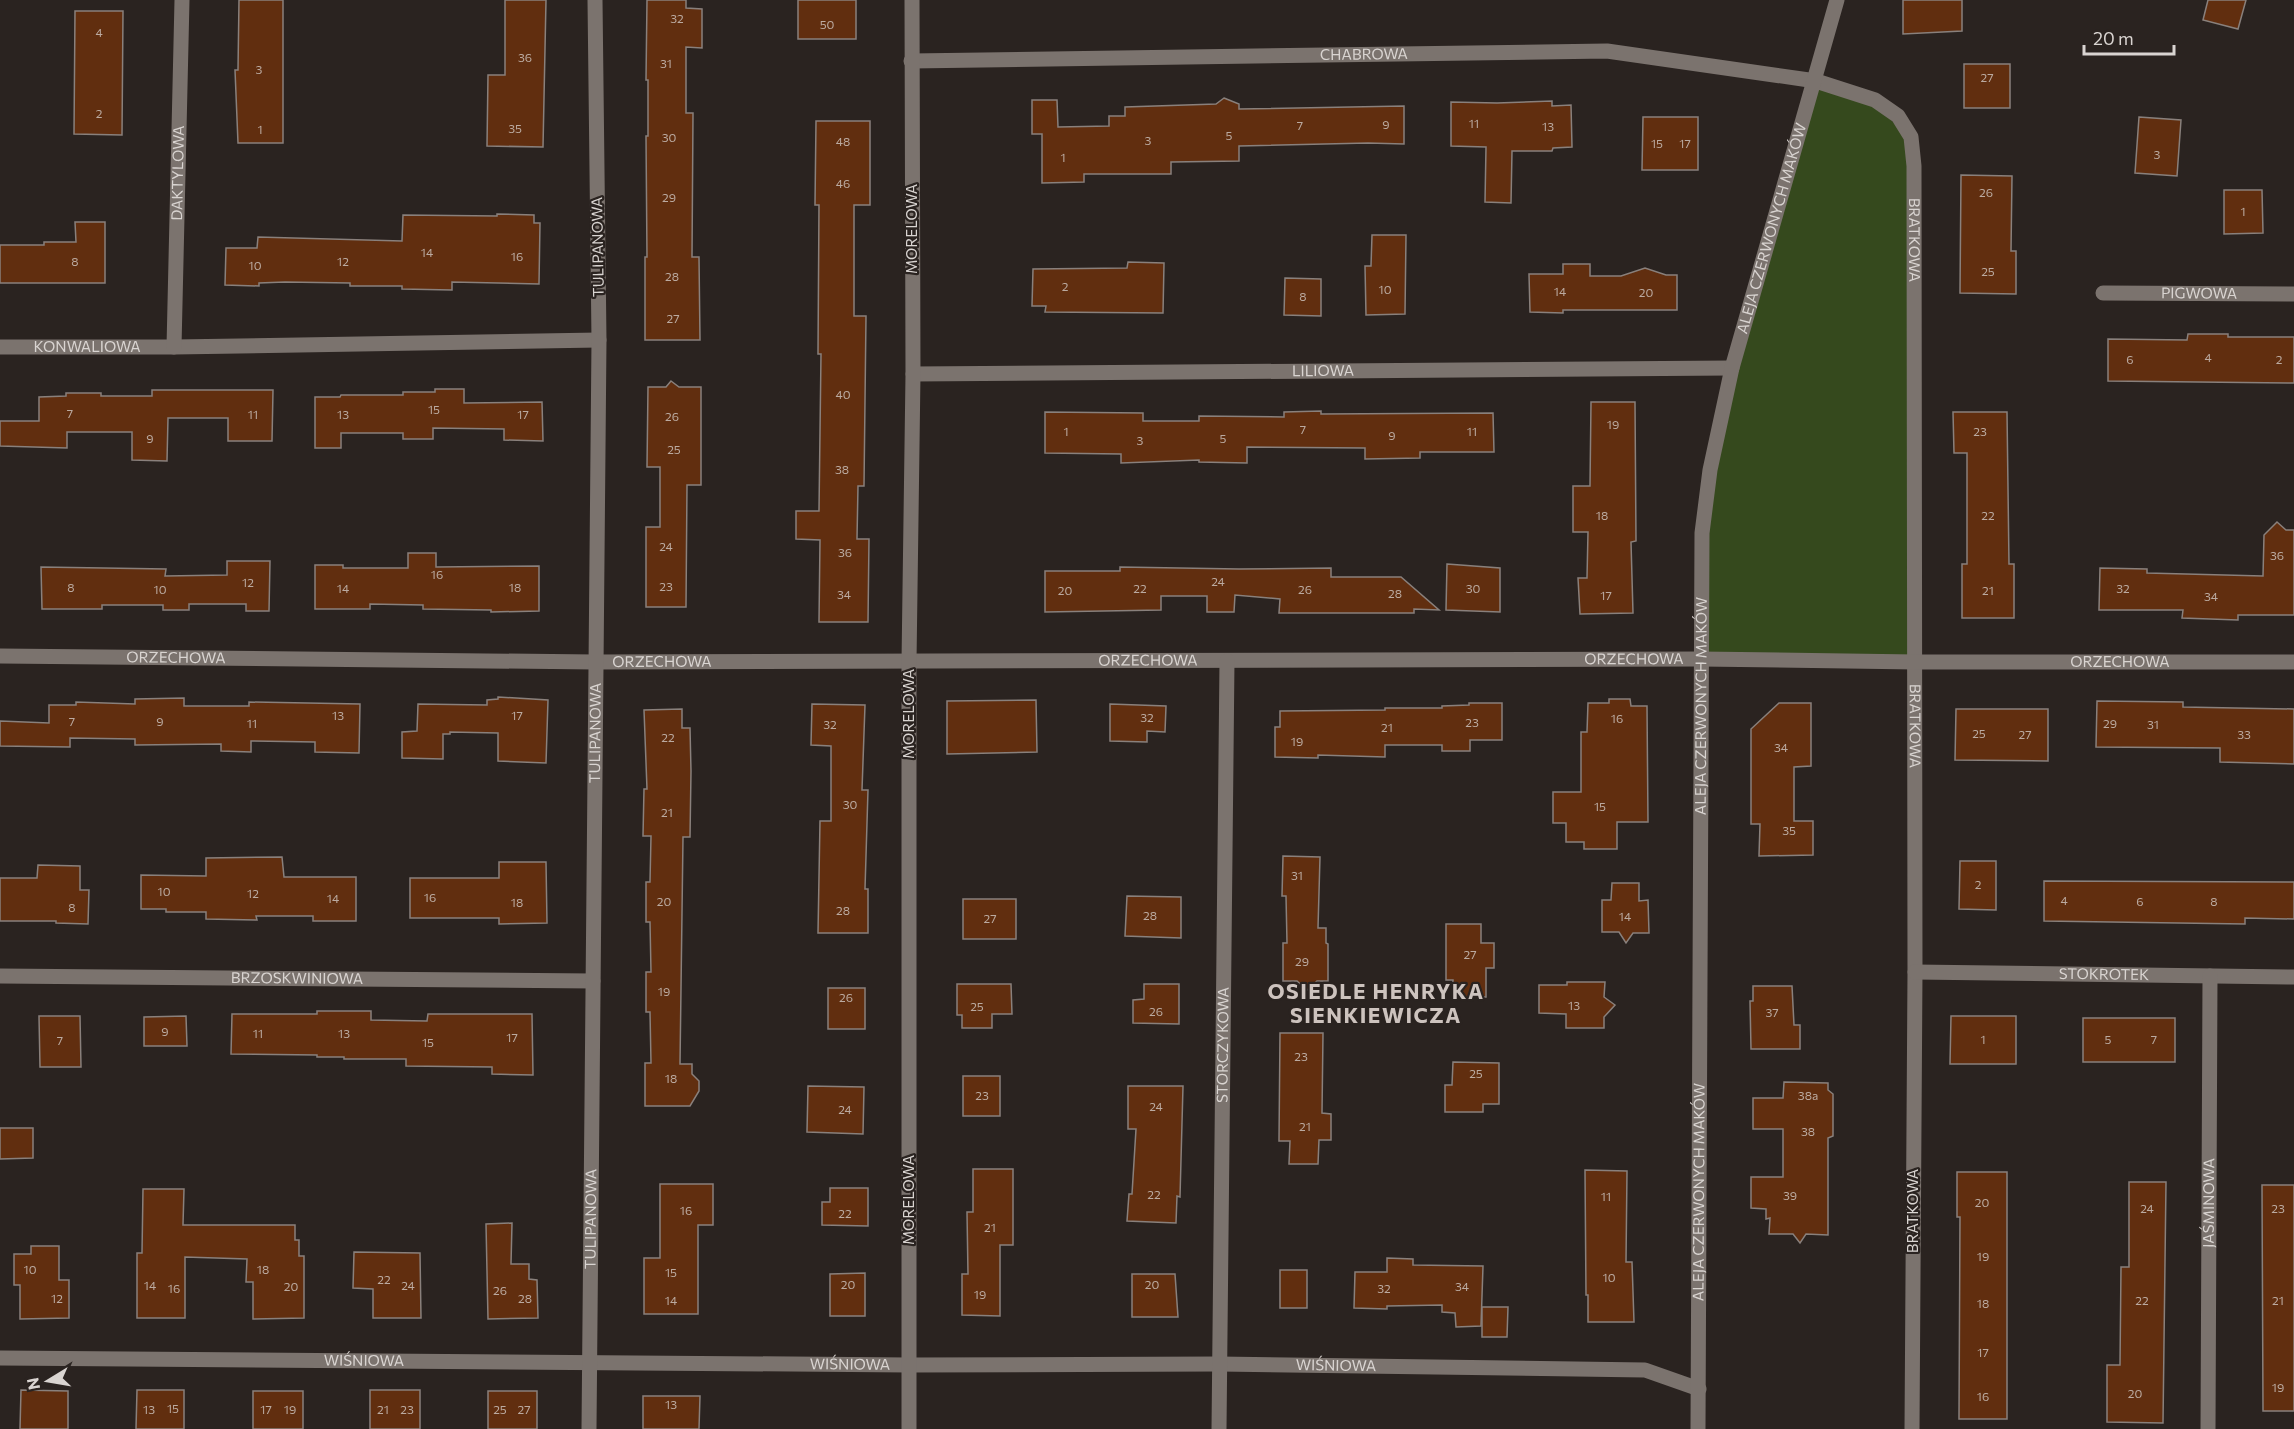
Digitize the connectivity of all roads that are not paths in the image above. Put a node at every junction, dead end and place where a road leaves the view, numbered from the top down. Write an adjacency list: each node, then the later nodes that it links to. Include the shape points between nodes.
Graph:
1 (182, 0): 11 (street, DAKTYLOWA)
2 (595, 0): 9 (street, TULIPANOWA)
3 (912, 0): 5 (street, MORELOWA)
4 (1837, 0): 6 (street, ALEJA CZERWONYCH MAKÓW)
5 (911, 61): 6 (street, CHABROWA, via 1607,51); 13 (street, MORELOWA)
6 (1816, 81): 12 (street, ALEJA CZERWONYCH MAKÓW); 19 (street, BRATKOWA, via 1875,100 1898,116 1911,137)
7 (2103, 293): 8 (street, PIGWOWA)
8 (2294, 294)
9 (599, 340): 11 (street, KONWALIOWA); 17 (street, TULIPANOWA)
10 (0, 347): 11 (street, KONWALIOWA)
11 (174, 347)
12 (1732, 368): 13 (street, LILIOWA); 15 (street, ALEJA CZERWONYCH MAKÓW, via 1710,470 1702,533)
13 (913, 374): 18 (street, MORELOWA)
14 (0, 656): 17 (street, ORZECHOWA)
15 (1700, 659): 16 (street, ORZECHOWA); 19 (street, ORZECHOWA); 30 (street, ALEJA CZERWONYCH MAKÓW)
16 (1227, 661): 18 (street, ORZECHOWA); 28 (street, STORCZYKOWA)
17 (595, 662): 18 (street, ORZECHOWA); 25 (street, TULIPANOWA)
18 (909, 662): 29 (street, MORELOWA)
19 (1916, 662): 20 (street, ORZECHOWA); 21 (street, BRATKOWA)
20 (2294, 662)
21 (1915, 972): 23 (street, STOKROTEK); 35 (street, BRATKOWA)
22 (0, 976): 25 (street, BRZOSKWINIOWA)
23 (2210, 976): 24 (street, STOKROTEK); 36 (street, JAŚMINOWA)
24 (2294, 977)
25 (593, 981): 27 (street, TULIPANOWA)
26 (0, 1358): 27 (street, WIŚNIOWA)
27 (591, 1362): 29 (street, WIŚNIOWA); 31 (street, TULIPANOWA)
28 (1219, 1364): 29 (street, WIŚNIOWA); 30 (street, WIŚNIOWA, via 1645,1370); 33 (street, STORCZYKOWA)
29 (909, 1365): 32 (street, MORELOWA)
30 (1699, 1389): 34 (street, ALEJA CZERWONYCH MAKÓW)
31 (589, 1429)
32 (909, 1429)
33 (1219, 1429)
34 (1698, 1429)
35 (1912, 1429)
36 (2208, 1429)

